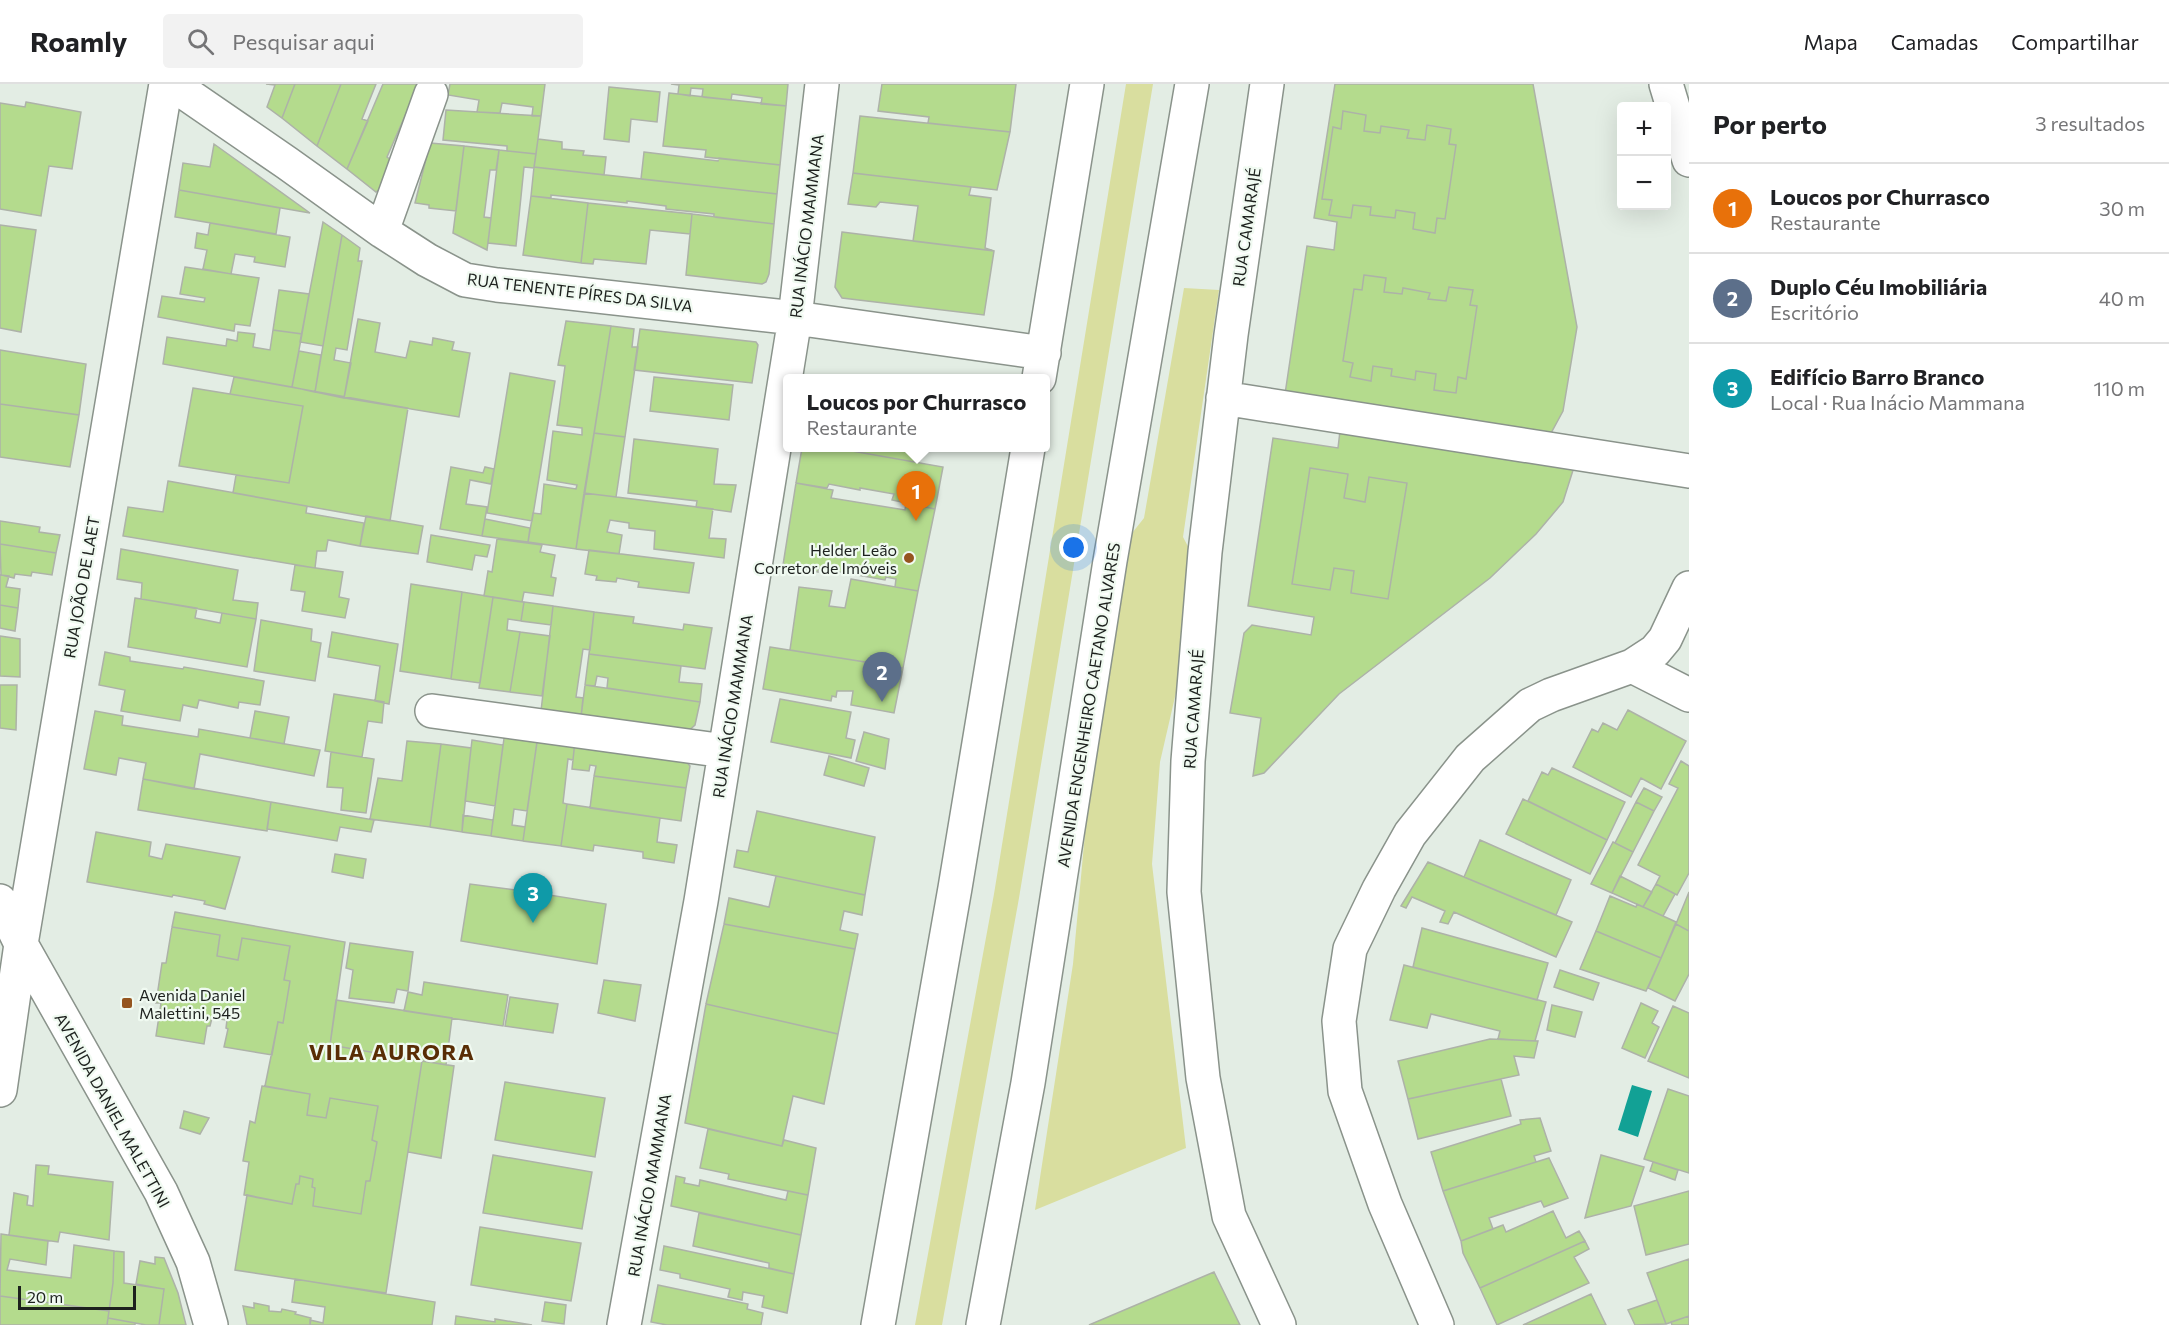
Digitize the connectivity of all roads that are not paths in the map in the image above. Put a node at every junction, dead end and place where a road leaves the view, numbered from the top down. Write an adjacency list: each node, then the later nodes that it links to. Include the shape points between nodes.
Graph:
1 (166, 84): 24 (street, RUA JOÃO DE LAET)
2 (172, 84): 10 (street, RUA TENENTE PÍRES DA SILVA)
3 (822, 84): 11 (street, RUA INÁCIO MAMMANA)
4 (1087, 84): 12 (street)
5 (1192, 84): 30 (street, AVENIDA ENGENHEIRO CAETANO ALVARES, via 1108,573 1028,1083)
6 (1268, 84): 15 (street, RUA CAMARAJÉ)
7 (1666, 84): 9 (street)
8 (431, 94): 10 (street)
9 (1688, 150)
10 (382, 231): 11 (street, RUA TENENTE PÍRES DA SILVA, via 465,280)
11 (795, 318): 12 (street, RUA TENENTE PÍRES DA SILVA); 13 (street, RUA INÁCIO MAMMANA)
12 (1042, 365)
13 (786, 374)
14 (783, 392): 22 (street, RUA INÁCIO MAMMANA)
15 (1224, 398): 17 (street); 31 (street, RUA CAMARAJÉ, via 1205,552 1190,738 1184,892 1203,1078 1229,1216)
16 (1027, 452): 29 (street)
17 (1689, 471)
18 (1689, 588): 19 (street, via 1665,639)
19 (1632, 666): 20 (street); 32 (street, via 1530,705 1470,758 1410,834 1350,949 1339,1021 1345,1090 1385,1204)
20 (1689, 695)
21 (432, 711): 22 (street)
22 (725, 751): 28 (street, RUA INÁCIO MAMMANA)
23 (0, 901): 24 (street, AVENIDA DANIEL MALETTINI)
24 (21, 944): 25 (street, RUA JOÃO DE LAET); 27 (street, AVENIDA DANIEL MALETTINI, via 161,1192 193,1262)
25 (6, 999): 26 (street, RUA JOÃO DE LAET)
26 (0, 1090)
27 (211, 1325)
28 (624, 1325)
29 (878, 1325)
30 (983, 1325)
31 (1279, 1325)
32 (1437, 1325)

